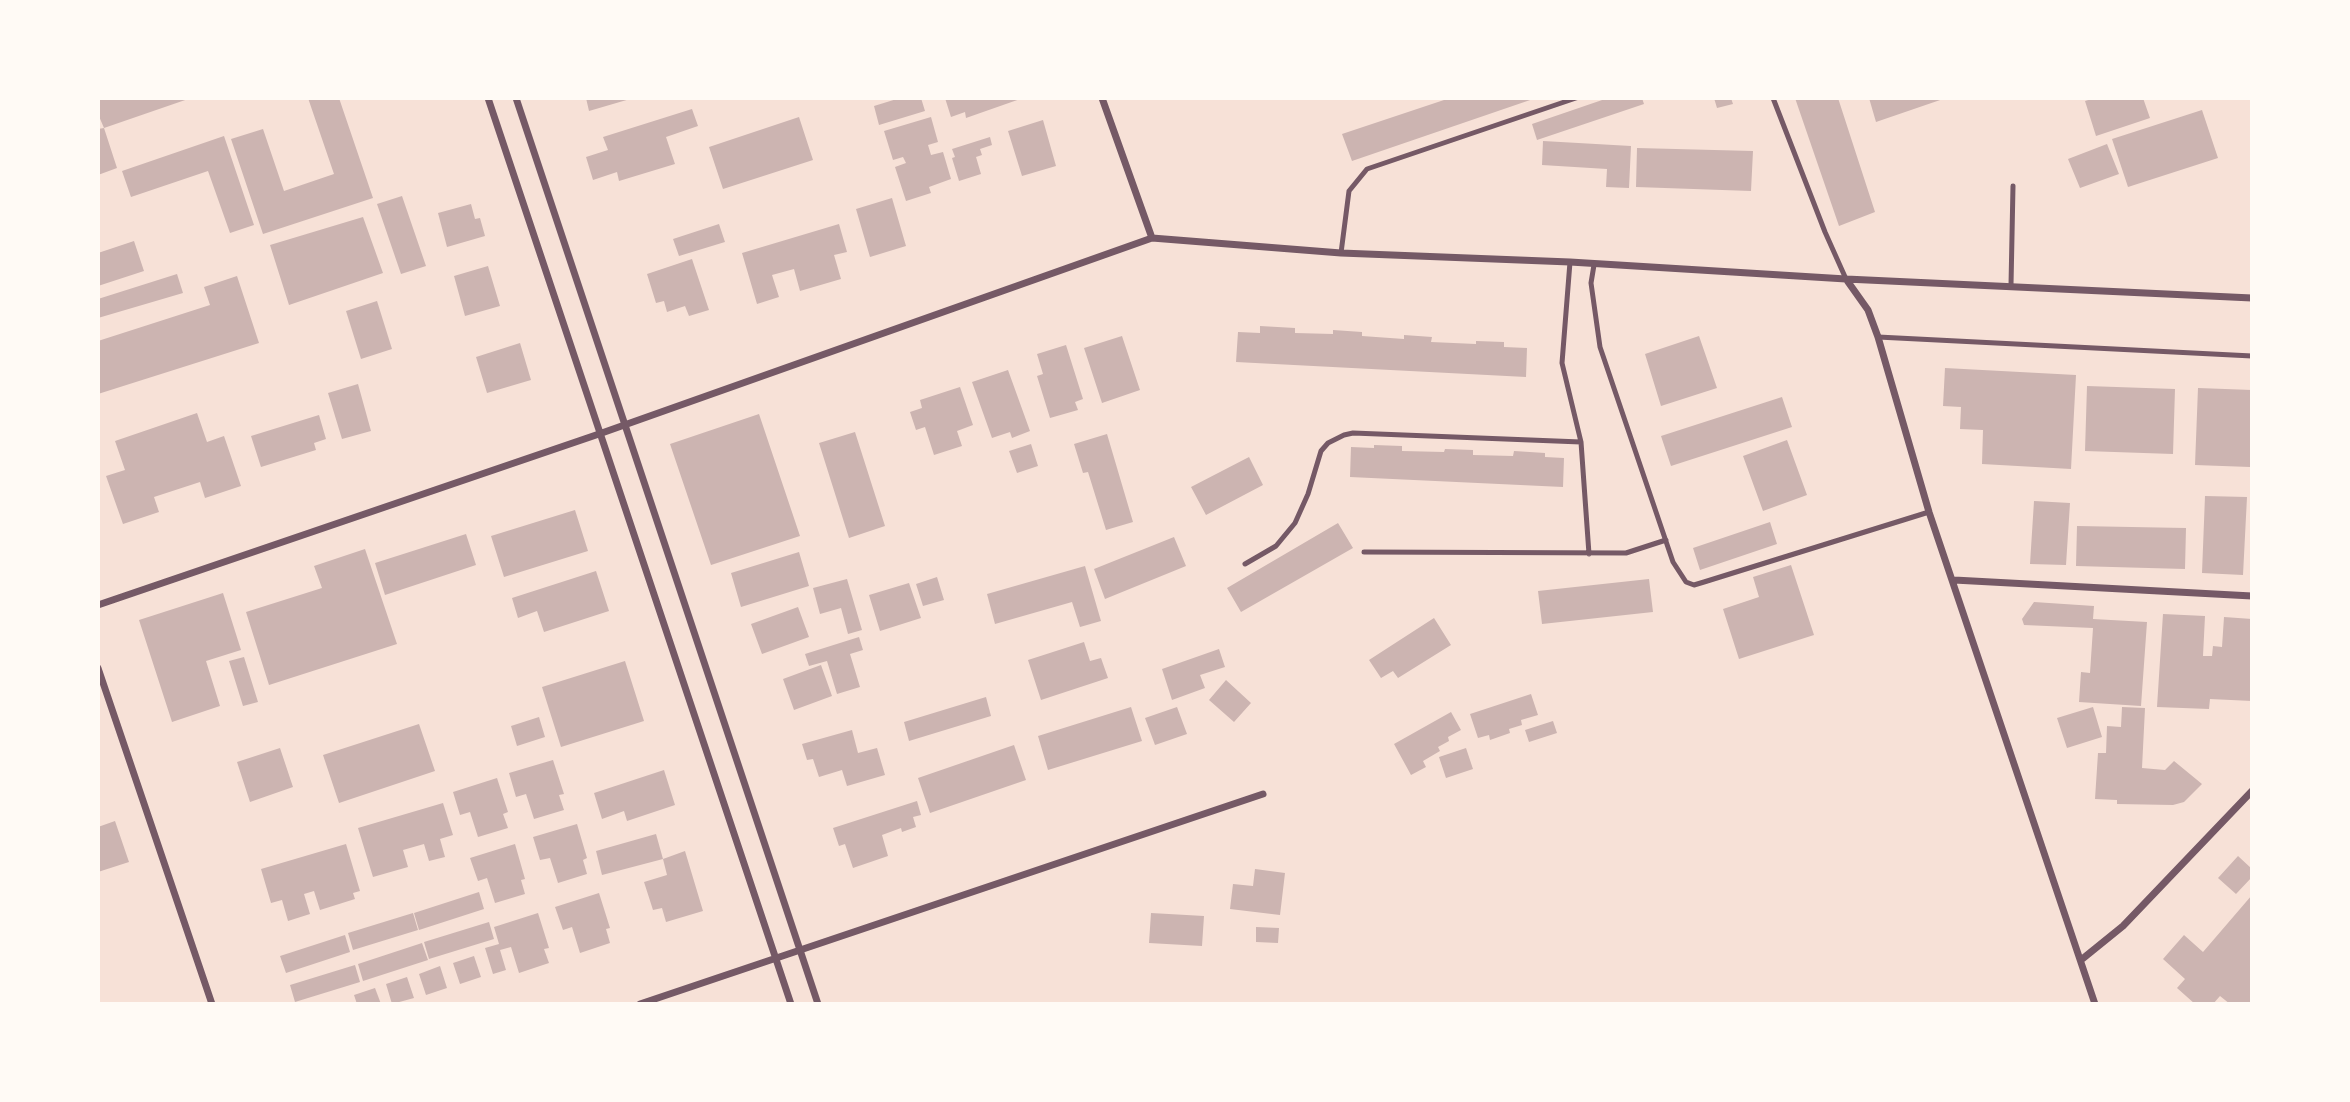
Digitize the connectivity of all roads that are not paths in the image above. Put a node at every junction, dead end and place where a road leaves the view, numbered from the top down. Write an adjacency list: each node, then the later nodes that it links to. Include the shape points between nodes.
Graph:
1 (488, 98): 17 (street)
2 (516, 98): 16 (street)
3 (1102, 98): 7 (street)
4 (1576, 98): 8 (lane, via 1367,169 1349,191)
5 (1773, 98): 11 (lane)
6 (2013, 186): 12 (lane)
7 (1152, 238): 8 (street); 16 (street)
8 (1341, 253): 9 (street)
9 (1570, 262): 10 (street); 18 (lane, via 1562,363)
10 (1594, 265): 11 (street); 20 (lane, via 1591,283 1600,346)
11 (1846, 279): 12 (street); 14 (street, via 1868,310)
12 (2011, 285): 13 (street)
13 (2252, 298)
14 (1878, 337): 15 (lane); 19 (street)
15 (2252, 356)
16 (624, 425): 17 (street); 30 (street)
17 (599, 434): 26 (street); 31 (street)
18 (1581, 442): 22 (lane); 23 (lane, via 1344,435 1321,452 1295,523 1276,546)
19 (1929, 512): 20 (lane, via 1694,585 1678,573); 24 (street)
20 (1666, 540): 22 (lane, via 1626,553)
21 (1364, 552): 22 (lane)
22 (1588, 554)
23 (1245, 564)
24 (1954, 579): 25 (street); 32 (street)
25 (2252, 596)
26 (98, 605)
27 (98, 668): 33 (street)
28 (1263, 794): 30 (street)
29 (2251, 795): 32 (street, via 2123,926)
30 (801, 951): 31 (street); 36 (street)
31 (776, 958): 34 (street); 35 (street)
32 (2081, 960): 37 (street)
33 (212, 1004)
34 (640, 1004)
35 (791, 1004)
36 (818, 1004)
37 (2095, 1004)

